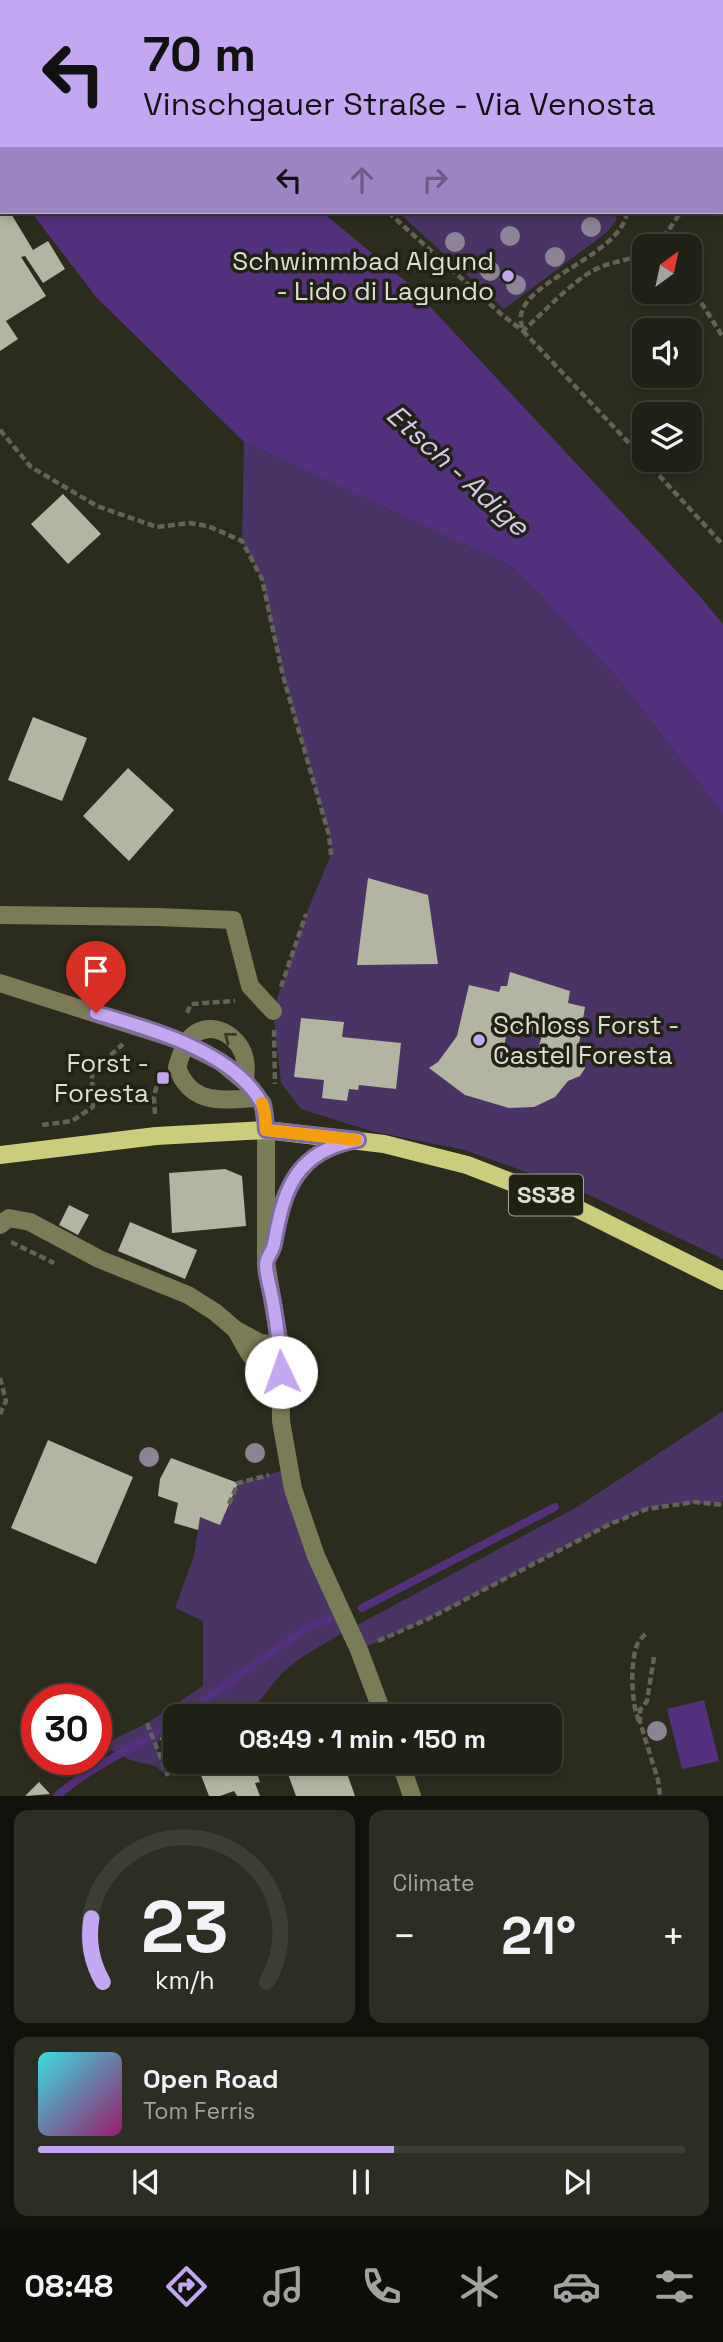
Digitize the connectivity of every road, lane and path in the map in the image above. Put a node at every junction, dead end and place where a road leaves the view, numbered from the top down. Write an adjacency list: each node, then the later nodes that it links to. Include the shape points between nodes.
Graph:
1 (390, 214): 7 (path)
2 (627, 214): 7 (path, via 617,234 525,304 520,316)
3 (680, 214): 4 (path)
4 (666, 234)
5 (632, 258): 7 (path, via 595,269)
6 (702, 304): 8 (path)
7 (523, 331): 10 (path)
8 (723, 337)
9 (0, 430): 13 (path, via 31,467 97,506 157,527 208,526 242,541 262,579)
10 (632, 447)
11 (655, 472): 12 (path)
12 (723, 545)
13 (331, 855)
14 (0, 915): 17 (street, via 233,920 250,986)
15 (0, 984): 18 (street)
16 (191, 1004): 17 (path, via 242,1001)
17 (273, 1011)
18 (153, 1031): 19 (street); 22 (path, via 132,1038 92,1072 93,1107 72,1121)
19 (186, 1044): 20 (street, via 221,1062); 20 (street, one-way to 19, via 245,1060 237,1041 221,1030 208,1028); 21 (street, via 177,1066 189,1090 204,1097)
20 (245, 1082): 21 (street)
21 (257, 1098): 23 (street)
22 (36, 1126)
23 (266, 1130): 24 (main road, SS38); 25 (main road, SS38, via 156,1136); 27 (street)
24 (358, 1140): 27 (street, via 326,1150 294,1176); 29 (main road, SS38, via 467,1165 568,1204)
25 (0, 1155)
26 (4, 1233): 28 (path); 30 (street, via 9,1218 30,1222 99,1259 188,1295)
27 (266, 1262): 31 (street)
28 (66, 1268)
29 (723, 1281)
30 (236, 1330): 31 (street, via 260,1343); 32 (street, via 262,1369)
31 (280, 1345): 32 (street)
32 (281, 1372): 39 (street, via 281,1421 293,1489 316,1556)
33 (0, 1378): 34 (path, via 6,1401)
34 (0, 1414)
35 (274, 1474): 36 (path, via 238,1483)
36 (229, 1504)
37 (723, 1504): 39 (path, via 694,1502 647,1509)
38 (647, 1632): 42 (path, via 637,1644 632,1686)
39 (359, 1650): 41 (street)
40 (654, 1657): 42 (path)
41 (379, 1704)
42 (640, 1722): 47 (path)
43 (147, 1723): 45 (path)
44 (404, 1774): 46 (street)
45 (167, 1776)
46 (412, 1796)
47 (660, 1796)

